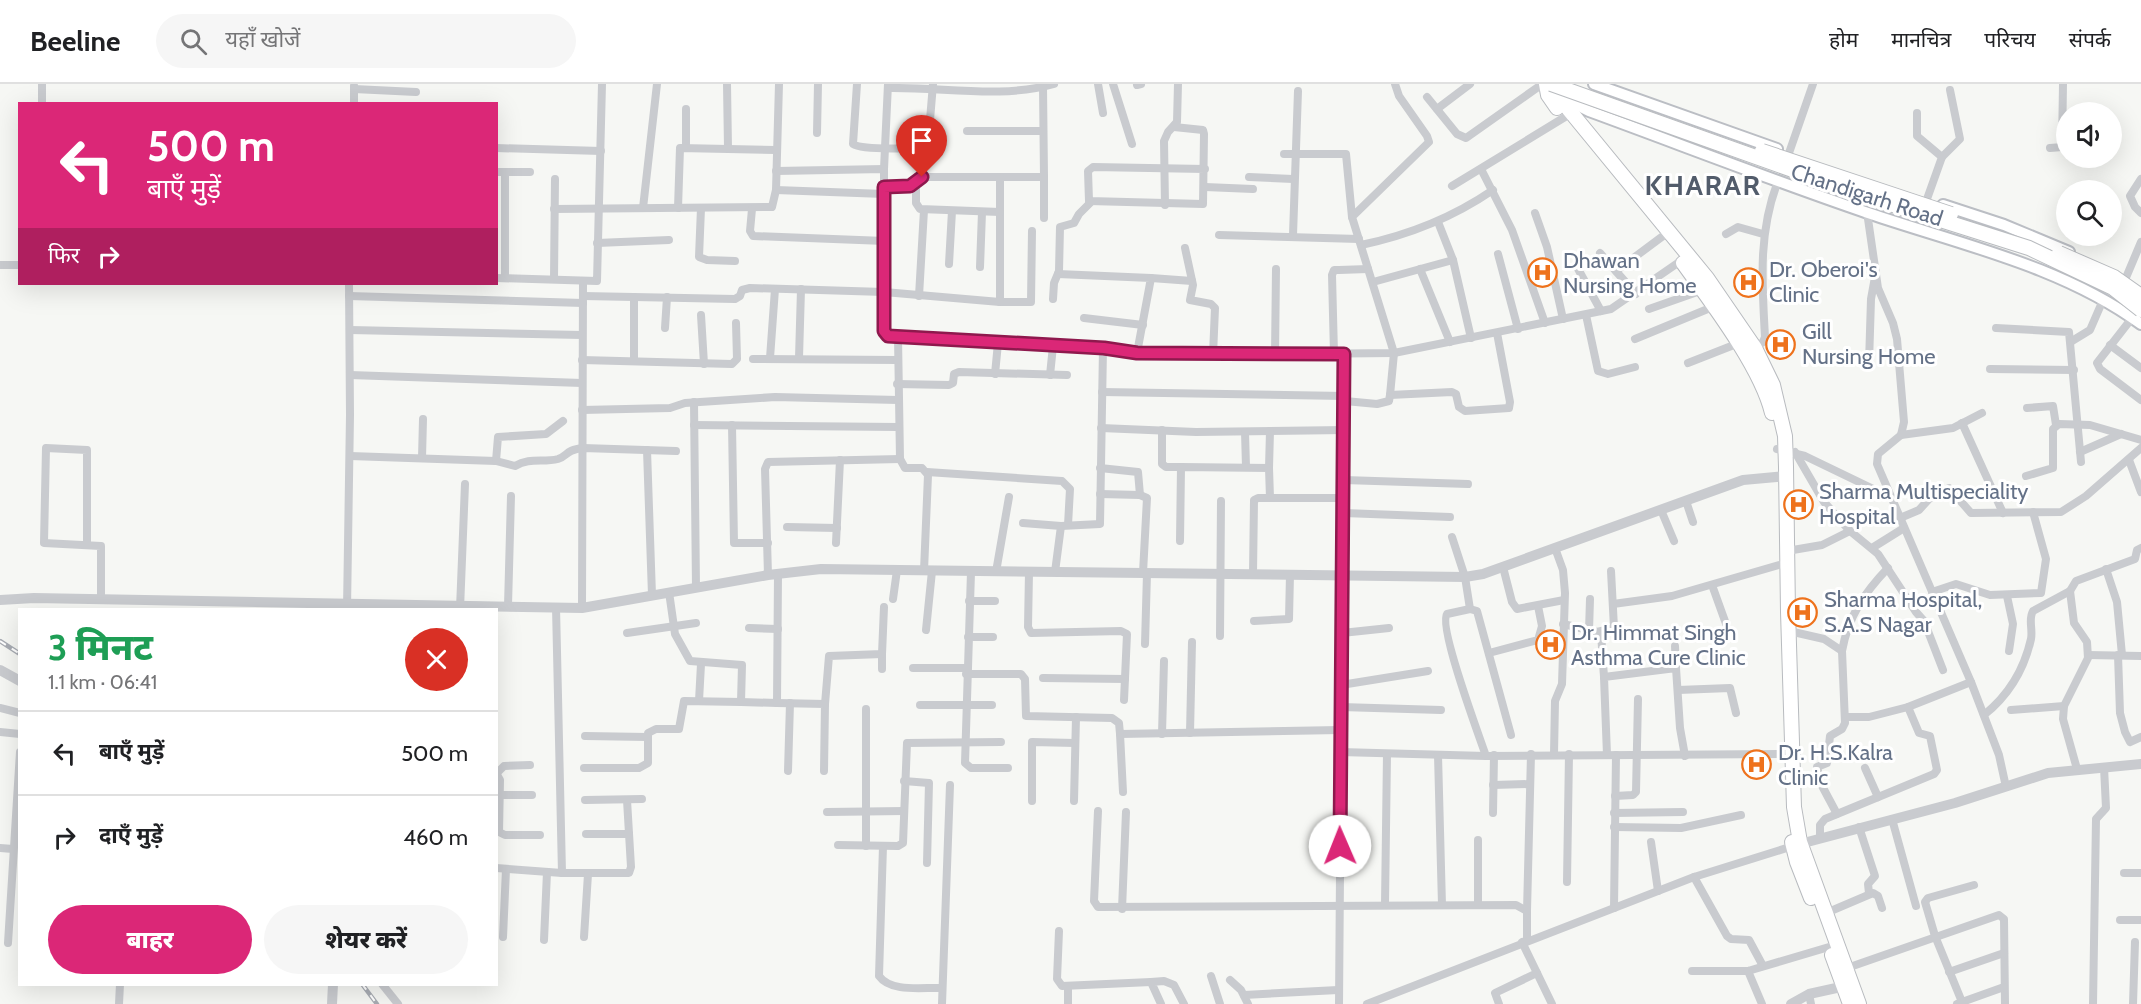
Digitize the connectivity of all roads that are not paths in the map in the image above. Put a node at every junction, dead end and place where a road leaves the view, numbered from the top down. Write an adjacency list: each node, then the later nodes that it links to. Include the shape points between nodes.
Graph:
1 (42, 84): 28 (street)
2 (602, 84): 47 (street)
3 (657, 84): 78 (street)
4 (727, 84): 43 (street)
5 (779, 84): 46 (street)
6 (818, 84): 39 (street)
7 (857, 84): 44 (street, via 854,144 860,148)
8 (1054, 84): 22 (street)
9 (1098, 84): 32 (street)
10 (1113, 84): 40 (street)
11 (1178, 84): 36 (street, via 1178,117)
12 (1395, 84): 91 (street, via 1429,142)
13 (1470, 84): 30 (street)
14 (1573, 84): 137 (highway, bridge, via 2037,243 2114,277)
15 (1594, 84): 48 (main road)
16 (1813, 84): 48 (street)
17 (2063, 84): 45 (street, via 2062,147)
18 (888, 86): 19 (street); 44 (street)
19 (933, 86): 21 (street, via 1005,93); 44 (street, via 928,144 920,148)
20 (1548, 86): 30 (street, via 1466,138 1457,134); 31 (main road); 34 (highway, via 1553,104); 35 (highway); 149 (highway, Chandigarh Road, bridge, via 1868,197 2030,248 2112,288)
21 (1019, 87): 22 (street)
22 (1043, 87): 38 (street)
23 (1950, 90): 51 (street, via 1960,139)
24 (1298, 91): 50 (street)
25 (416, 92): 26 (street)
26 (354, 93)
27 (1427, 97): 30 (street)
28 (42, 102)
29 (686, 109): 41 (street)
30 (1437, 109)
31 (1589, 111): 35 (highway); 66 (main road)
32 (1103, 113)
33 (1917, 113): 51 (street, via 1917,136)
34 (1565, 117): 55 (street); 98 (highway)
35 (1580, 122): 107 (highway)
36 (1174, 127): 52 (street, via 1165,136); 54 (street, via 1203,130)
37 (967, 131): 38 (street)
38 (1042, 131): 60 (street)
39 (816, 133)
40 (1132, 144)
41 (686, 147): 43 (street); 79 (street, via 680,148)
42 (498, 148): 47 (street)
43 (728, 148): 46 (street)
44 (885, 148): 53 (street)
45 (2050, 148)
46 (775, 150): 56 (street)
47 (601, 151): 82 (street)
48 (1789, 153): 67 (main road)
49 (1284, 154): 50 (street)
50 (1295, 154): 65 (street); 91 (street, via 1346,154)
51 (1942, 157): 74 (street)
52 (1164, 168): 54 (street); 75 (street, via 1089,168); 76 (street)
53 (884, 169): 56 (street); 72 (street)
54 (1205, 169): 69 (street)
55 (1480, 170): 68 (street); 73 (street)
56 (776, 171): 71 (street)
57 (501, 172): 58 (street); 121 (street)
58 (530, 172)
59 (1000, 177): 60 (street); 64 (street); 86 (street)
60 (1044, 177): 90 (street)
61 (1249, 177): 65 (street)
62 (2141, 178): 89 (street, via 2130,196)
63 (555, 179): 77 (street)
64 (916, 179): 72 (street, via 910,186); 83 (street, via 916,203)
65 (1293, 179): 97 (street)
66 (1778, 181): 88 (main road); 95 (street)
67 (1878, 183): 74 (main road); 88 (main road)
68 (1452, 186)
69 (1205, 187): 70 (street); 76 (street, via 1203,204)
70 (1253, 189)
71 (776, 190): 72 (street); 81 (street, via 772,207)
72 (884, 190): 100 (street)
73 (1493, 190): 92 (street); 153 (street, via 1512,230)
74 (1927, 199): 124 (main road, via 2099,264)
75 (1091, 202): 76 (street); 119 (street, via 1074,223 1060,226)
76 (1165, 205)
77 (554, 208): 82 (street); 123 (street)
78 (643, 208): 79 (street); 82 (street)
79 (678, 208): 80 (street)
80 (701, 208): 81 (street); 109 (street, via 699,257)
81 (752, 208): 100 (street, via 753,236)
82 (598, 209): 103 (street)
83 (924, 210): 84 (street); 136 (street)
84 (952, 211): 85 (street); 111 (street)
85 (982, 212): 86 (street); 113 (street)
86 (999, 212): 143 (street)
87 (1535, 213): 151 (street, via 1550,258)
88 (1867, 213): 120 (street); 142 (main road, via 2023,264)
89 (2141, 213)
90 (1044, 218)
91 (1352, 218): 101 (street)
92 (1438, 222): 101 (street, via 1388,240); 108 (street)
93 (1032, 231): 143 (street, via 1031,302)
94 (1726, 234): 95 (street, via 1738,227)
95 (1763, 234): 171 (street, via 1765,337)
96 (1219, 235): 97 (street)
97 (1293, 235): 101 (street)
98 (1663, 236): 107 (highway); 118 (street)
99 (669, 240): 103 (street)
100 (885, 241): 133 (street)
101 (1360, 242): 116 (street)
102 (2141, 242): 124 (street)
103 (597, 243): 125 (street, via 597,281)
104 (1185, 248): 126 (street)
105 (1600, 253): 118 (street)
106 (1498, 254): 157 (street)
107 (1685, 258): 131 (highway); 134 (street); 171 (highway)
108 (1454, 260): 117 (street); 162 (street)
109 (735, 261)
110 (0, 264): 112 (street)
111 (949, 264)
112 (18, 265)
113 (980, 267)
114 (1577, 267): 146 (street)
115 (1276, 269): 177 (street)
116 (1368, 269): 127 (street); 174 (street, via 1334,270)
117 (1420, 269): 127 (street); 165 (street)
118 (1616, 271): 134 (street)
119 (1058, 274): 122 (street); 141 (street)
120 (1875, 274): 185 (street); 220 (street, via 1897,339 1904,422)
121 (501, 278): 123 (street)
122 (1151, 278): 126 (street); 154 (street)
123 (554, 279): 125 (street)
124 (2125, 280): 132 (main road)
125 (583, 281): 140 (street)
126 (1192, 281): 176 (street, via 1190,300 1215,308)
127 (1373, 282): 173 (street)
128 (349, 285): 135 (street)
129 (774, 289): 130 (street); 139 (street, via 746,288 735,299); 178 (street)
130 (801, 289): 133 (street); 179 (street)
131 (1703, 290): 144 (highway); 145 (street)
132 (2141, 290)
133 (884, 292): 136 (street); 161 (street, via 884,331 888,336)
134 (1636, 294): 146 (street)
135 (349, 296): 140 (street); 158 (street)
136 (919, 296): 143 (street)
137 (2141, 296)
138 (634, 297): 139 (street); 140 (street); 183 (street)
139 (667, 297): 155 (street)
140 (583, 299): 160 (street)
141 (1053, 299)
142 (2103, 300): 149 (main road); 164 (street, via 2090,330)
143 (1000, 302)
144 (1715, 306): 163 (street); 167 (highway)
145 (1649, 309)
146 (1602, 311): 148 (street)
147 (701, 315): 186 (street)
148 (1586, 315): 151 (street); 187 (street, via 1598,371 1608,374)
149 (2138, 317): 168 (street)
150 (1084, 318): 154 (street)
151 (1563, 319): 153 (street)
152 (736, 323): 186 (street, via 736,362)
153 (1545, 323): 157 (street)
154 (1143, 326): 172 (street)
155 (664, 328)
156 (1996, 328): 164 (street, via 2066,331)
157 (1518, 329): 159 (street)
158 (350, 330): 160 (street); 192 (street)
159 (1497, 333): 162 (street); 198 (street, via 1509,408 1465,411 1452,392)
160 (582, 335): 181 (street)
161 (898, 337): 166 (street); 182 (street)
162 (1471, 338): 165 (street)
163 (1635, 339)
164 (2072, 340): 190 (street)
165 (1450, 342): 173 (street)
166 (998, 343): 169 (street); 191 (street)
167 (1739, 343): 184 (street); 225 (highway, via 1769,402)
168 (2110, 345): 188 (street); 201 (street, via 2098,366)
169 (1053, 346): 170 (street); 193 (street)
170 (1104, 348): 172 (street); 197 (street)
171 (1755, 348): 225 (highway, via 1773,385)
172 (1137, 353): 176 (street)
173 (1394, 353): 175 (street); 198 (street)
174 (1334, 354): 175 (street); 177 (street)
175 (1344, 354): 199 (street)
176 (1213, 355): 177 (street)
177 (1275, 355)
178 (770, 358): 179 (street); 180 (street)
179 (799, 358): 182 (street)
180 (753, 359)
181 (582, 360): 183 (street); 195 (street)
182 (897, 360): 196 (street)
183 (634, 361): 186 (street)
184 (1688, 363)
185 (1869, 363)
186 (704, 364)
187 (1635, 367)
188 (2141, 368)
189 (1990, 369): 190 (street)
190 (2074, 370): 209 (street)
191 (995, 374): 193 (street); 196 (street, via 956,373 949,385)
192 (350, 375): 195 (street); 228 (street)
193 (1050, 375): 194 (street)
194 (1067, 375)
195 (582, 383): 204 (street)
196 (897, 384): 200 (street)
197 (1102, 392): 199 (street); 214 (street)
198 (1390, 395): 199 (street, via 1389,401 1377,404)
199 (1345, 399): 216 (street)
200 (898, 400): 202 (street, via 775,397); 213 (street)
201 (2141, 400)
202 (694, 402): 204 (street, via 670,408); 210 (street)
203 (2027, 408): 212 (street, via 2053,406)
204 (582, 410): 222 (street)
205 (1982, 413): 208 (street)
206 (423, 419): 229 (street)
207 (563, 421): 233 (street, via 546,434 498,437)
208 (1962, 423): 220 (street, via 1953,428); 258 (street)
209 (2079, 423): 212 (street); 219 (street); 227 (street)
210 (694, 425): 211 (street); 297 (street)
211 (732, 425): 213 (street); 271 (street, via 734,543)
212 (2056, 425): 241 (street, via 2053,468)
213 (898, 428): 230 (street)
214 (1101, 428): 215 (street); 236 (street)
215 (1162, 430): 218 (street); 235 (street, via 1162,464)
216 (1345, 430): 217 (street); 242 (street)
217 (1270, 431): 218 (street); 238 (street)
218 (1245, 432): 237 (street)
219 (2121, 434): 221 (street); 227 (street)
220 (1901, 435): 250 (street, via 1876,459)
221 (2141, 440)
222 (583, 448): 224 (street); 233 (street, via 570,449 559,459 523,461 516,466); 319 (street)
223 (2141, 448): 232 (street)
224 (647, 450): 226 (street); 302 (street)
225 (1786, 450): 240 (highway); 250 (street); 267 (street)
226 (676, 451)
227 (2080, 452): 234 (street)
228 (350, 456): 229 (street); 313 (street)
229 (422, 458): 233 (street)
230 (900, 459): 231 (street); 239 (street, via 905,468 922,468)
231 (840, 460): 265 (street); 271 (street, via 768,462)
232 (2129, 460): 245 (street); 256 (street, via 2061,512)
233 (496, 461)
234 (2081, 462)
235 (1181, 467): 237 (street); 269 (street)
236 (1100, 468): 246 (street); 247 (street, via 1138,472)
237 (1246, 468): 238 (street)
238 (1269, 468): 251 (street)
239 (927, 472): 263 (street, via 1062,481 1070,489); 283 (street)
240 (1782, 476): 254 (street, via 1743,480); 277 (highway); 278 (highway)
241 (2026, 476)
242 (1344, 480): 244 (street); 252 (street)
243 (465, 484): 316 (street)
244 (1468, 484)
245 (2141, 492)
246 (1100, 494): 247 (street); 263 (street, via 1100,524)
247 (1140, 495): 289 (street, via 1148,502)
248 (511, 496): 314 (street)
249 (1009, 497): 286 (street)
250 (1890, 497): 260 (street)
251 (1270, 498): 252 (street); 292 (street, via 1254,501)
252 (1344, 498): 257 (street)
253 (1221, 501): 291 (street)
254 (1686, 501): 255 (street); 261 (street)
255 (1661, 510): 270 (street); 274 (street)
256 (2033, 512): 258 (street); 301 (street, via 2046,559)
257 (1344, 513): 259 (street); 294 (street)
258 (2003, 513): 260 (street, via 1971,513 1949,488 1919,510)
259 (1450, 517)
260 (1900, 518): 266 (street)
261 (1694, 522)
262 (1023, 523): 263 (street)
263 (1065, 526): 288 (street)
264 (787, 527): 265 (street)
265 (837, 528): 272 (street)
266 (1904, 528): 275 (street); 300 (street)
267 (1850, 531): 275 (street); 277 (street, via 1822,545)
268 (1452, 537): 295 (street)
269 (1180, 541)
270 (1674, 541)
271 (768, 543): 290 (street)
272 (836, 543)
273 (87, 545): 273 (street, via 44,543 46,448 87,450); 304 (street, via 101,546)
274 (1555, 548): 279 (street); 308 (street, via 1563,570)
275 (1872, 548): 280 (street)
276 (2141, 548): 281 (street, via 2135,559)
277 (1787, 551): 330 (highway)
278 (1779, 565): 296 (street); 405 (highway)
279 (1503, 567): 295 (street); 315 (street, via 1514,607)
280 (1888, 568): 341 (street, via 1861,599); 354 (street, via 1924,621)
281 (2106, 569): 298 (street, via 2076,581); 347 (street, via 2117,602)
282 (897, 570): 283 (street); 290 (street, via 821,569); 305 (street)
283 (928, 571): 285 (street); 328 (street)
284 (1611, 571): 311 (street)
285 (971, 572): 286 (street); 309 (street)
286 (996, 572): 287 (street)
287 (1029, 572): 288 (street); 359 (street, via 1029,631 1125,632)
288 (1055, 572): 289 (street)
289 (1145, 573): 291 (street); 339 (street)
290 (773, 574): 297 (street); 327 (street)
291 (1220, 574): 292 (street); 335 (street)
292 (1253, 574): 293 (street)
293 (1290, 574): 294 (street); 321 (street, via 1289,619)
294 (1343, 574): 295 (street); 332 (street)
295 (1465, 577): 320 (street)
296 (1712, 585): 311 (street); 334 (street)
297 (696, 588): 299 (street)
298 (2070, 591): 312 (street); 346 (street, via 2074,623 2087,642)
299 (669, 592): 302 (street); 324 (street)
300 (1932, 592): 303 (street, via 1956,584 1979,594); 361 (street)
301 (2041, 593): 303 (street); 312 (street)
302 (652, 595): 319 (street)
303 (2007, 596): 342 (street, via 2013,624)
304 (101, 599): 307 (street); 313 (street)
305 (893, 599)
306 (1590, 599): 329 (street)
307 (0, 600)
308 (1564, 600): 315 (street); 323 (street)
309 (969, 601): 310 (street); 336 (street)
310 (995, 601)
311 (1613, 604): 333 (street, via 1614,628)
312 (2045, 604): 383 (street, via 2031,612 2031,638 2018,677)
313 (347, 606): 316 (street)
314 (508, 606): 316 (street); 317 (street)
315 (1539, 606): 343 (street, via 1542,626 1538,640)
316 (460, 607)
317 (556, 607): 319 (street); 465 (street)
318 (884, 607): 345 (street)
319 (582, 608)
320 (1470, 609): 343 (street, via 1477,611); 406 (street, via 1447,614 1444,621)
321 (1254, 621)
322 (696, 623): 324 (street)
323 (1563, 624): 329 (street); 403 (street, via 1562,684 1556,701)
324 (672, 626): 331 (street); 349 (street, via 687,658)
325 (749, 628): 327 (street)
326 (1389, 628): 332 (street)
327 (778, 629): 368 (street)
328 (926, 630)
329 (1589, 631): 333 (street)
330 (1789, 631): 341 (street, via 1824,639); 456 (highway)
331 (627, 633)
332 (1341, 633): 362 (street)
333 (1601, 633): 357 (street)
334 (1730, 635)
335 (1220, 636)
336 (968, 637): 337 (street); 355 (street)
337 (993, 637)
338 (1192, 642): 388 (street)
339 (1145, 644)
340 (1675, 646): 351 (street)
341 (1842, 651): 385 (street)
342 (2009, 651)
343 (1489, 653): 392 (street)
344 (2140, 653): 347 (street)
345 (882, 654): 352 (street); 370 (street, via 829,656)
346 (2088, 654): 347 (street); 375 (street)
347 (2120, 655): 395 (street, via 2123,727 2130,742)
348 (1164, 661): 391 (street)
349 (701, 664): 366 (street); 367 (street, via 741,664)
350 (913, 668): 355 (street)
351 (1676, 668): 357 (street); 363 (street)
352 (882, 669)
353 (0, 670): 360 (street)
354 (1943, 670)
355 (966, 671): 371 (street); 384 (street, via 1021,674 1025,679 1026,716)
356 (1428, 671): 362 (street)
357 (1604, 677): 407 (street)
358 (1043, 678): 359 (street)
359 (1125, 679): 365 (street)
360 (18, 680)
361 (1971, 682): 374 (street); 383 (street)
362 (1341, 685): 376 (street)
363 (1678, 690): 382 (street, via 1730,688); 409 (street)
364 (1638, 699): 408 (street)
365 (1124, 700)
366 (699, 701): 367 (street); 394 (street, via 684,701 679,729 651,730)
367 (741, 702): 368 (street)
368 (777, 703): 369 (street)
369 (790, 703): 370 (street); 418 (street)
370 (825, 704): 419 (street)
371 (966, 704): 372 (street); 373 (street); 396 (street)
372 (920, 705)
373 (992, 705)
374 (1908, 706): 385 (street, via 1869,717); 431 (street, via 1919,733 1930,736 1937,770)
375 (2064, 706): 380 (street); 416 (street, via 2063,719)
376 (1341, 707): 379 (street); 386 (street)
377 (0, 708): 381 (street)
378 (866, 709): 437 (street)
379 (1441, 710)
380 (2011, 710)
381 (18, 712)
382 (1736, 713)
383 (1984, 715): 426 (street, via 2000,755)
384 (1076, 717): 390 (street, via 1112,718 1119,723); 398 (street)
385 (1846, 717): 445 (street, via 1844,727 1828,739 1827,763 1817,767)
386 (1340, 730): 388 (street); 399 (street)
387 (0, 732): 389 (street)
388 (1190, 733): 391 (street)
389 (18, 734)
390 (1120, 734): 391 (street); 427 (street)
391 (1162, 734)
392 (1511, 735)
393 (585, 736): 394 (street)
394 (646, 737): 413 (street, via 648,763 639,768)
395 (2141, 737)
396 (964, 742): 397 (street); 414 (street, via 967,766); 422 (street, via 907,743)
397 (1001, 742)
398 (1075, 743): 435 (street, via 1032,742); 436 (street)
399 (1340, 752): 400 (street); 477 (street)
400 (1387, 754): 401 (street); 474 (street)
401 (1438, 754): 406 (street); 476 (street)
402 (1531, 754): 403 (street); 406 (street); 423 (street)
403 (1554, 754): 404 (street)
404 (1569, 754): 407 (street); 470 (street)
405 (1783, 754): 409 (street); 456 (highway, via 1784,792)
406 (1490, 755): 425 (street)
407 (1612, 755): 408 (street); 430 (street)
408 (1637, 755): 409 (street); 430 (street, via 1636,792)
409 (1686, 756)
410 (2141, 764): 412 (street)
411 (530, 765): 417 (street, via 504,766)
412 (2104, 767): 416 (street); 536 (street, via 2106,808 2096,819)
413 (584, 768)
414 (1008, 768)
415 (1865, 768): 431 (street)
416 (2077, 770): 426 (street, via 2023,779)
417 (498, 771)
418 (788, 771)
419 (824, 771)
420 (498, 773): 428 (street)
421 (18, 780): 461 (street)
422 (904, 781): 438 (street); 462 (street, via 928,783)
423 (1530, 784): 425 (street); 482 (street)
424 (950, 785): 512 (street)
425 (1493, 785): 443 (street)
426 (2006, 787): 447 (street)
427 (1123, 792)
428 (500, 795): 429 (street); 452 (street, via 501,834)
429 (532, 795)
430 (1615, 796): 444 (street)
431 (1878, 796): 445 (street)
432 (642, 799): 434 (street)
433 (585, 800): 434 (street)
434 (627, 800): 451 (street)
435 (1032, 801)
436 (1074, 801)
437 (866, 811): 438 (street); 440 (street); 458 (street)
438 (904, 811): 459 (street, via 903,843)
439 (1098, 811): 481 (street, via 1095,904)
440 (827, 812)
441 (1126, 812): 481 (street)
442 (1683, 812): 444 (street)
443 (1493, 813)
444 (1614, 813): 448 (street)
445 (1837, 814): 453 (street, via 1822,822)
446 (1741, 815): 448 (street, via 1681,828)
447 (1892, 819): 449 (street); 478 (street)
448 (1614, 827): 479 (street)
449 (1859, 827): 453 (street); 473 (street, via 1875,876 1868,884)
450 (586, 834): 451 (street)
451 (629, 834): 468 (street, via 629,873)
452 (540, 835)
453 (1820, 837): 456 (street)
454 (1478, 840): 475 (street)
455 (1651, 842): 472 (street)
456 (1796, 844): 469 (street); 483 (highway); 494 (highway)
457 (838, 845): 458 (street)
458 (866, 846): 459 (street)
459 (883, 846): 512 (street, via 879,976 895,986)
460 (0, 848): 461 (street)
461 (13, 849): 493 (street)
462 (927, 863)
463 (501, 869): 464 (street); 488 (street)
464 (547, 872): 465 (street); 490 (street)
465 (562, 873): 468 (street)
466 (2124, 873): 467 (street)
467 (2141, 873)
468 (588, 874): 489 (street)
469 (1694, 877): 472 (street); 496 (street, via 1726,936 1749,940)
470 (1567, 882)
471 (1974, 885): 487 (street, via 1928,898 1926,905)
472 (1658, 891): 479 (street)
473 (1869, 893): 480 (street, via 1876,894); 483 (street)
474 (1385, 904): 476 (street); 477 (street)
475 (1478, 904): 476 (street); 482 (street, via 1521,906)
476 (1442, 905)
477 (1339, 906): 481 (street); 513 (street)
478 (1916, 906)
479 (1614, 908): 491 (street)
480 (1882, 908)
481 (1122, 909)
482 (1527, 911): 491 (street)
483 (1826, 913): 498 (highway)
484 (2120, 920): 485 (street)
485 (2141, 920)
486 (1059, 931): 509 (street, via 1057,979 1062,986)
487 (1935, 936): 495 (street, via 1999,915 2004,919); 498 (street); 501 (street)
488 (502, 937)
489 (584, 937)
490 (544, 940)
491 (1525, 941): 502 (street); 528 (street)
492 (2134, 942): 497 (street)
493 (8, 943)
494 (1829, 947): 496 (street); 510 (highway)
495 (2004, 953): 501 (street); 511 (street)
496 (1763, 966): 500 (street)
497 (2137, 966): 537 (street)
498 (1847, 970): 510 (highway)
499 (1692, 971): 500 (street)
500 (1748, 971): 531 (street)
501 (1949, 972): 516 (street)
502 (1537, 974): 529 (street, via 1496,993); 530 (street)
503 (1211, 976): 525 (street)
504 (1230, 980): 514 (street)
505 (1151, 982): 509 (street); 523 (street); 524 (street, via 1174,985)
506 (120, 986): 517 (street)
507 (333, 986): 518 (street)
508 (384, 986): 519 (street)
509 (1068, 986): 522 (street)
510 (1847, 986): 515 (street); 533 (highway); 534 (highway)
511 (2004, 987): 516 (street); 535 (street)
512 (942, 988): 520 (street)
513 (1338, 990): 514 (street); 527 (street)
514 (1244, 995): 526 (street)
515 (1810, 999): 532 (street)
516 (1959, 1003)
517 (119, 1004)
518 (332, 1004)
519 (398, 1004)
520 (942, 1004): 521 (street)
521 (951, 1004)
522 (1068, 1004)
523 (1161, 1004)
524 (1184, 1004)
525 (1220, 1004)
526 (1248, 1004)
527 (1339, 1004)
528 (1367, 1004)
529 (1499, 1004)
530 (1552, 1004)
531 (1762, 1004)
532 (1791, 1004)
533 (1850, 1004)
534 (1859, 1004)
535 (2005, 1004)
536 (2093, 1004)
537 (2133, 1004)

